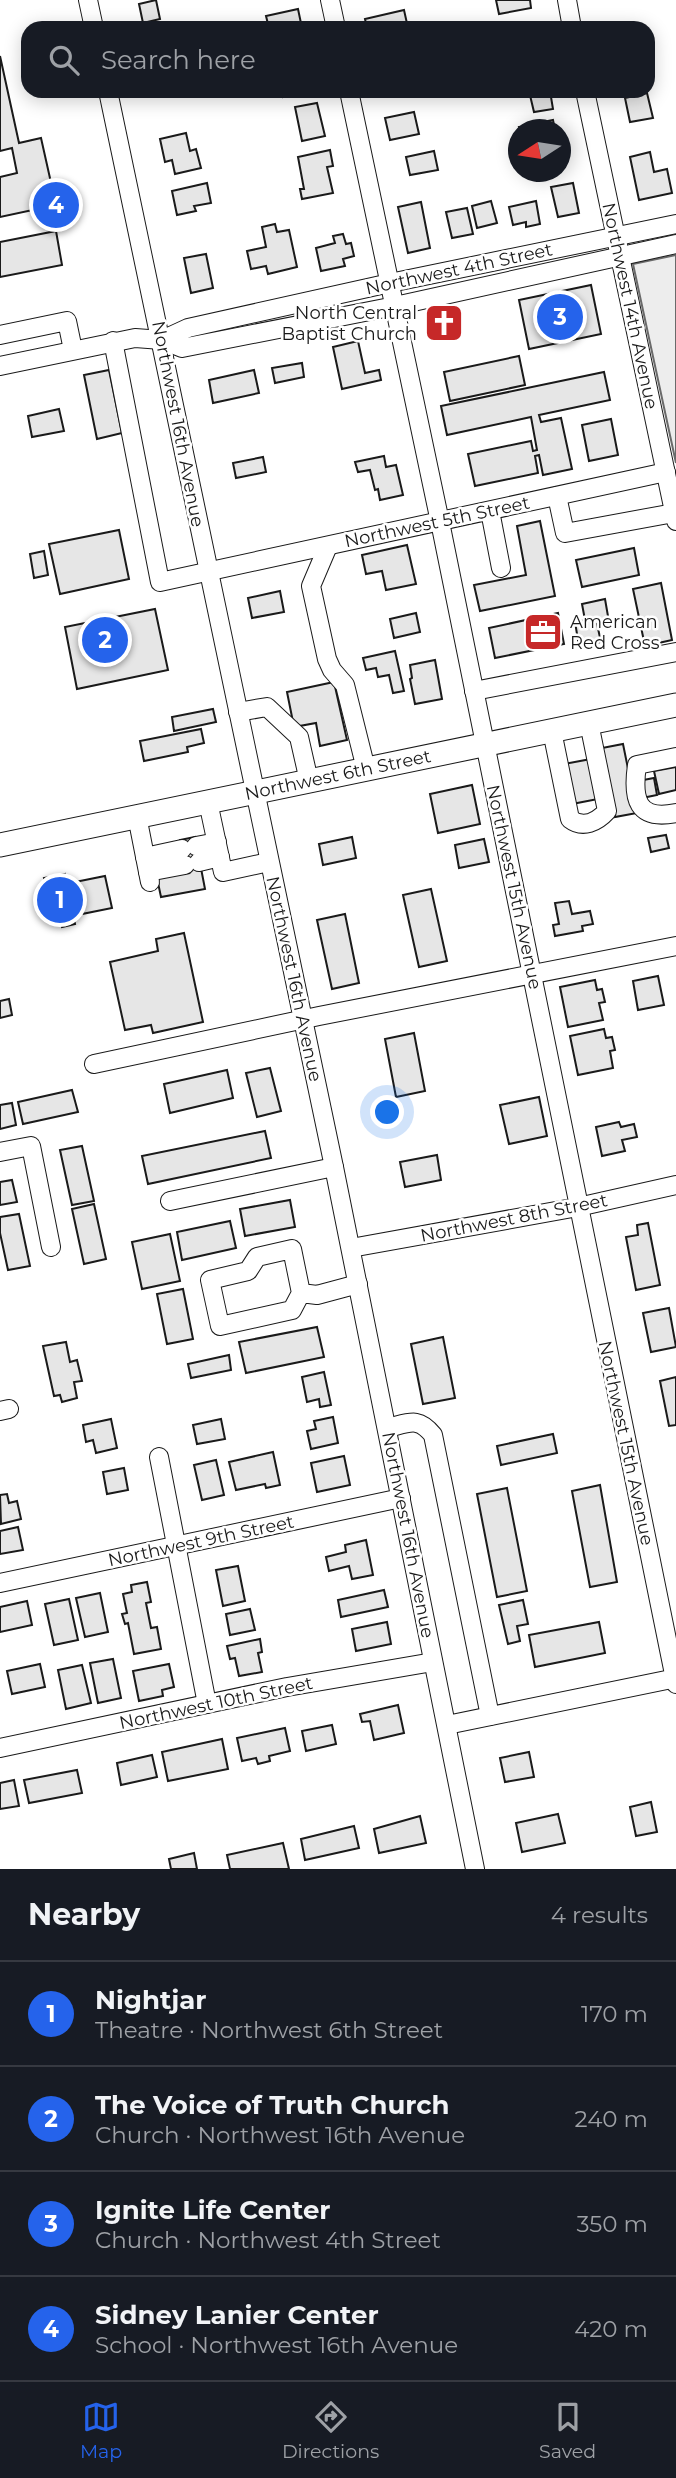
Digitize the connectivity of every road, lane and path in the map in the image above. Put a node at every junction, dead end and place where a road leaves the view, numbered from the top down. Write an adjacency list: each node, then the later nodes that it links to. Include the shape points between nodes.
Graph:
1 (88, 0): 4 (street)
2 (330, 0): 5 (street)
3 (566, 0): 6 (street)
4 (92, 21)
5 (334, 21)
6 (570, 21)
7 (110, 98): 17 (street, Northwest 16th Avenue)
8 (350, 98): 14 (street, Northwest 15th Avenue)
9 (586, 98): 11 (street, Northwest 14th Avenue)
10 (676, 224): 11 (street, Northwest 4th Street)
11 (615, 237): 13 (street, Northwest 14th Avenue); 14 (street, Northwest 4th Street)
12 (676, 244): 13 (street, Northwest 4th Street)
13 (619, 256): 15 (street, Northwest 4th Street); 21 (street, Northwest 14th Avenue)
14 (390, 283): 15 (street, Northwest 15th Avenue); 17 (street, Northwest 4th Street, via 188,328)
15 (395, 306): 17 (street, Northwest 4th Street, via 182,348); 25 (street, Northwest 15th Avenue)
16 (0, 335): 19 (street, via 67,321)
17 (162, 340): 18 (street, Northwest 4th Street); 28 (street, Northwest 16th Avenue)
18 (113, 341): 19 (street, Northwest 4th Street); 28 (street, Northwest 5th Street, via 160,582)
19 (73, 350): 20 (street, Northwest 4th Street)
20 (0, 366)
21 (666, 472): 22 (street, Northwest 5th Street); 24 (street, Northwest 14th Avenue)
22 (557, 496): 23 (street, Northwest 5th Street); 24 (street, via 565,533)
23 (490, 510): 25 (street, Northwest 5th Street); 27 (street)
24 (675, 517)
25 (440, 522): 26 (street, Northwest 5th Street); 30 (street, Northwest 15th Avenue)
26 (328, 546): 28 (street, Northwest 5th Street); 37 (street, via 311,586 327,659 345,685)
27 (501, 568)
28 (208, 571): 32 (street, Northwest 16th Avenue)
29 (676, 652): 30 (street)
30 (474, 691): 35 (street, Northwest 15th Avenue)
31 (676, 705): 33 (main road, Northwest 6th Street)
32 (238, 712): 38 (street, via 267,707 299,737); 39 (street, Northwest 16th Avenue)
33 (589, 723): 34 (main road, Northwest 6th Street); 34 (street, via 607,811 587,824 570,819)
34 (552, 731): 35 (main road, Northwest 6th Street)
35 (485, 744): 37 (main road, Northwest 6th Street); 47 (street, Northwest 15th Avenue)
36 (676, 757): 41 (street, via 637,765 635,781 644,810 660,816)
37 (366, 769): 38 (main road, Northwest 6th Street)
38 (309, 781): 39 (main road, Northwest 6th Street)
39 (255, 792): 40 (main road, Northwest 6th Street); 45 (street, Northwest 16th Avenue)
40 (208, 802): 42 (main road, Northwest 6th Street); 44 (street)
41 (676, 813)
42 (137, 816): 43 (main road, Northwest 6th Street); 44 (street, via 148,870)
43 (0, 845)
44 (218, 850): 45 (street, via 223,872)
45 (270, 862): 48 (street, Northwest 16th Avenue)
46 (676, 946): 47 (street)
47 (533, 973): 48 (street); 54 (street, Northwest 15th Avenue)
48 (301, 1019): 49 (street); 51 (street, Northwest 16th Avenue)
49 (94, 1064)
50 (0, 1152): 55 (street, via 31,1146)
51 (334, 1167): 53 (street); 56 (street, Northwest 16th Avenue)
52 (676, 1185): 54 (street, Northwest 8th Street)
53 (170, 1201)
54 (578, 1208): 56 (street, Northwest 8th Street); 65 (street, Northwest 15th Avenue)
55 (51, 1247)
56 (351, 1248): 57 (street, Northwest 16th Avenue)
57 (358, 1284): 58 (street, via 317,1295); 59 (street, Northwest 16th Avenue)
58 (301, 1293): 58 (street, via 292,1250 257,1256 248,1271 210,1280 220,1325 292,1310)
59 (387, 1428): 61 (street, Northwest 16th Avenue); 67 (street, via 416,1422 433,1435)
60 (159, 1457): 62 (street)
61 (401, 1498): 62 (street, Northwest 9th Street); 64 (street, Northwest 16th Avenue)
62 (177, 1547): 63 (street, Northwest 9th Street); 66 (street)
63 (0, 1583)
64 (433, 1662): 66 (street, Northwest 10th Street); 68 (street, Northwest 16th Avenue)
65 (676, 1680): 67 (street)
66 (207, 1704): 69 (street, Northwest 10th Street)
67 (490, 1716): 68 (street)
68 (447, 1725): 70 (street, Northwest 16th Avenue)
69 (0, 1748)
70 (475, 1869)

